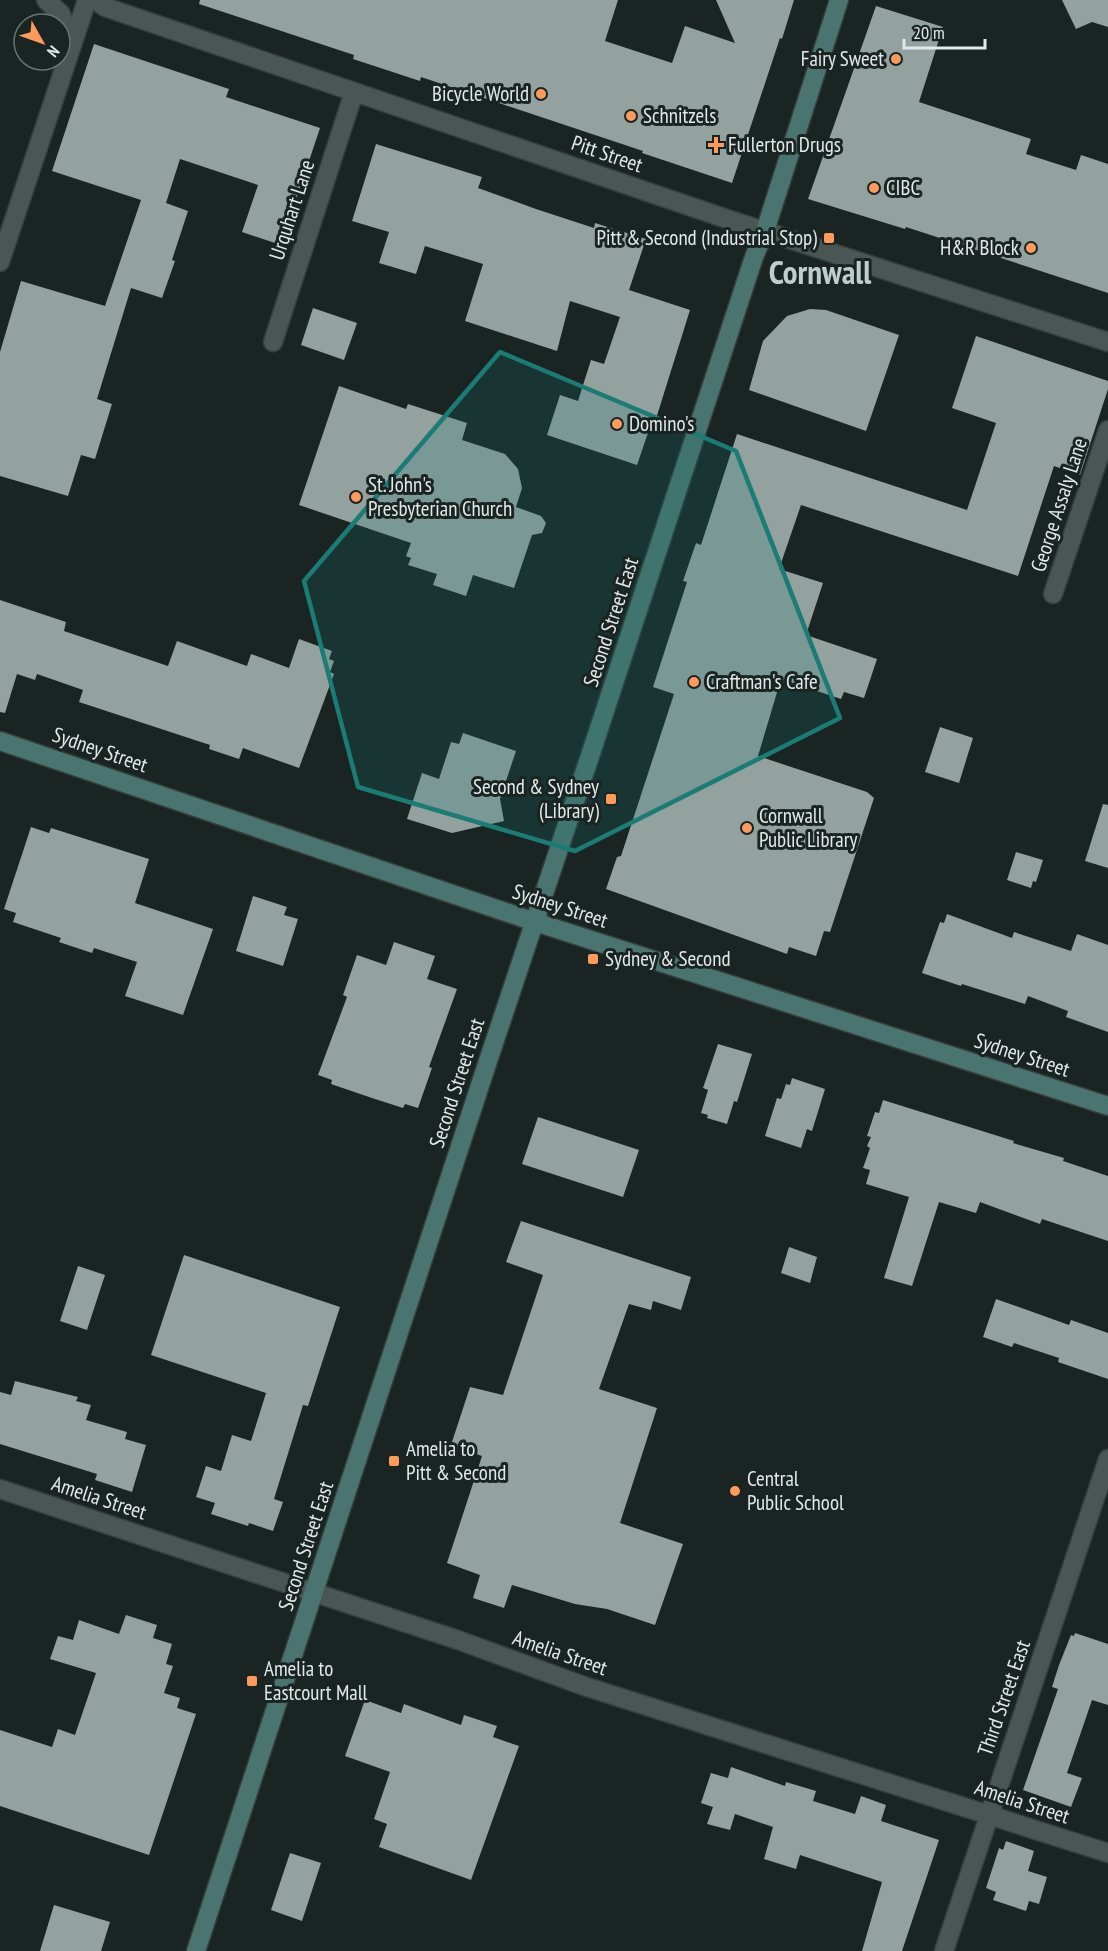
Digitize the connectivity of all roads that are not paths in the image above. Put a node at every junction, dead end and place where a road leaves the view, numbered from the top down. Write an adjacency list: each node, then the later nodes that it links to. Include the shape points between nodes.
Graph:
1 (46, 0): 5 (street)
2 (87, 0): 6 (street)
3 (95, 0): 8 (street, Pitt Street, via 105,7)
4 (839, 0): 9 (main road, Second Street East)
5 (59, 12)
6 (72, 43)
7 (62, 72): 10 (street)
8 (354, 92): 9 (street, Pitt Street); 11 (street, Urquhart Lane)
9 (765, 231): 12 (street, Pitt Street); 16 (main road, Second Street East)
10 (0, 262)
11 (273, 342)
12 (1108, 342)
13 (1108, 430): 14 (street, George Assaly Lane)
14 (1053, 594)
15 (0, 741): 16 (main road, Sydney Street)
16 (535, 922): 17 (main road, Sydney Street); 20 (main road, Second Street East)
17 (1108, 1106)
18 (1108, 1459): 21 (street, Third Street East)
19 (0, 1489): 20 (street, Amelia Street)
20 (315, 1593): 21 (street, Amelia Street, via 584,1686); 23 (main road, Second Street East)
21 (988, 1815): 22 (street, Amelia Street); 24 (street, Third Street East)
22 (1108, 1853)
23 (196, 1951)
24 (944, 1951)

